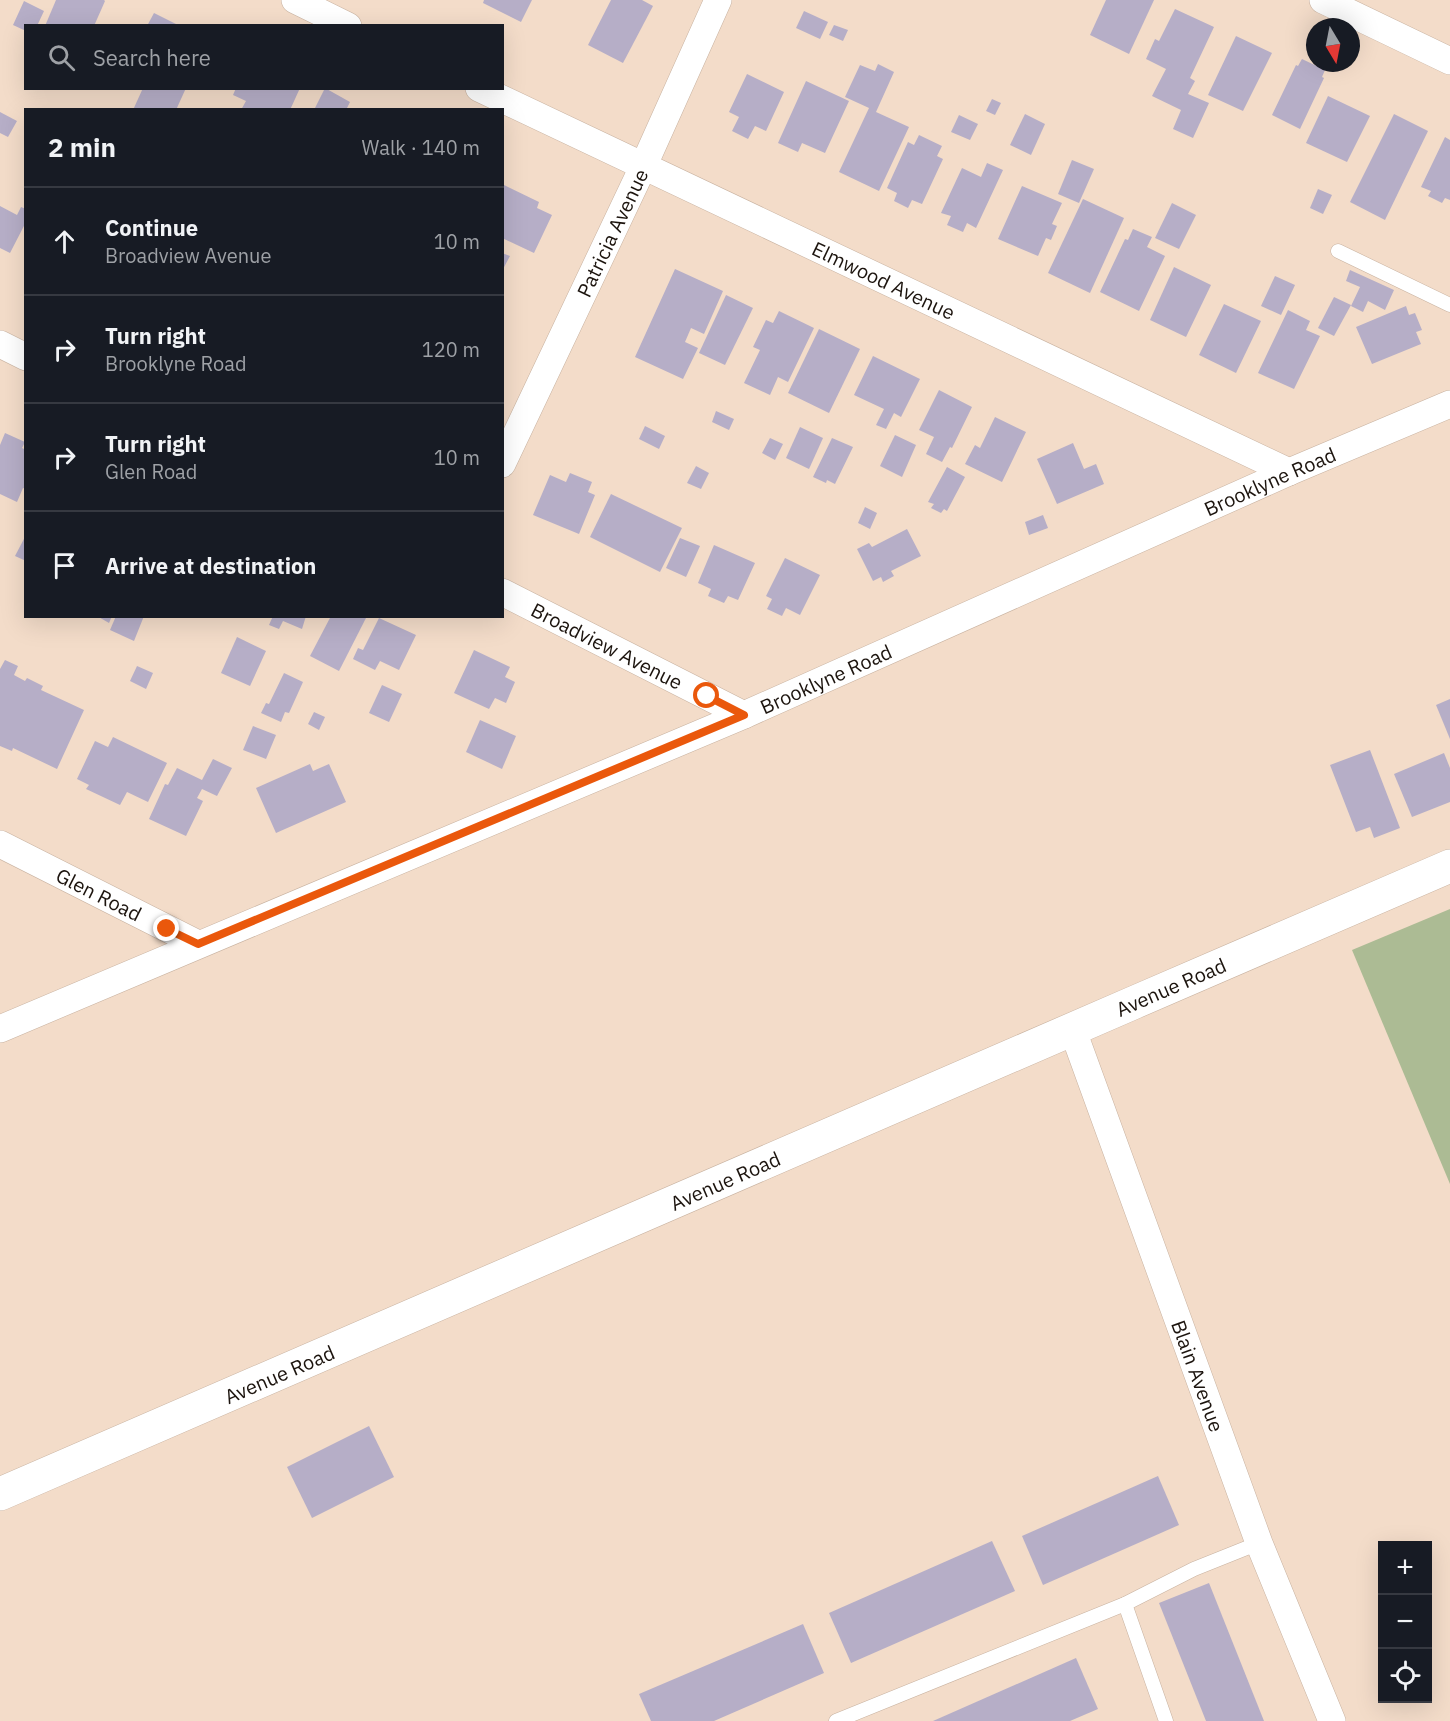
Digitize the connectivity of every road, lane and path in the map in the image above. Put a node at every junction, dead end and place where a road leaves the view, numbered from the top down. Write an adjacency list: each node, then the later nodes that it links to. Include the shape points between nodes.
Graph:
1 (295, 0): 4 (street)
2 (718, 0): 7 (street, Patricia Avenue)
3 (1323, 0): 5 (street)
4 (344, 24)
5 (1450, 61)
6 (483, 90): 7 (street, Elmwood Avenue)
7 (643, 167): 13 (street, Patricia Avenue); 14 (street, Elmwood Avenue)
8 (1338, 251): 9 (lane)
9 (1450, 305)
10 (0, 344): 11 (street)
11 (24, 356)
12 (1450, 404): 14 (street, Brooklyne Road)
13 (504, 460)
14 (1289, 472): 16 (street, Brooklyne Road)
15 (504, 593): 16 (street, Broadview Avenue)
16 (744, 715): 19 (street, Brooklyne Road)
17 (0, 844): 19 (street, Glen Road)
18 (1450, 866): 20 (street, Avenue Road)
19 (198, 944): 21 (street, Brooklyne Road)
20 (1072, 1028): 22 (street, Avenue Road); 23 (street, Blain Avenue)
21 (0, 1029)
22 (0, 1494)
23 (1259, 1543): 24 (lane, via 1194,1569); 27 (street, Blain Avenue)
24 (1125, 1605): 25 (lane); 26 (lane)
25 (836, 1721)
26 (1166, 1721)
27 (1332, 1721)

